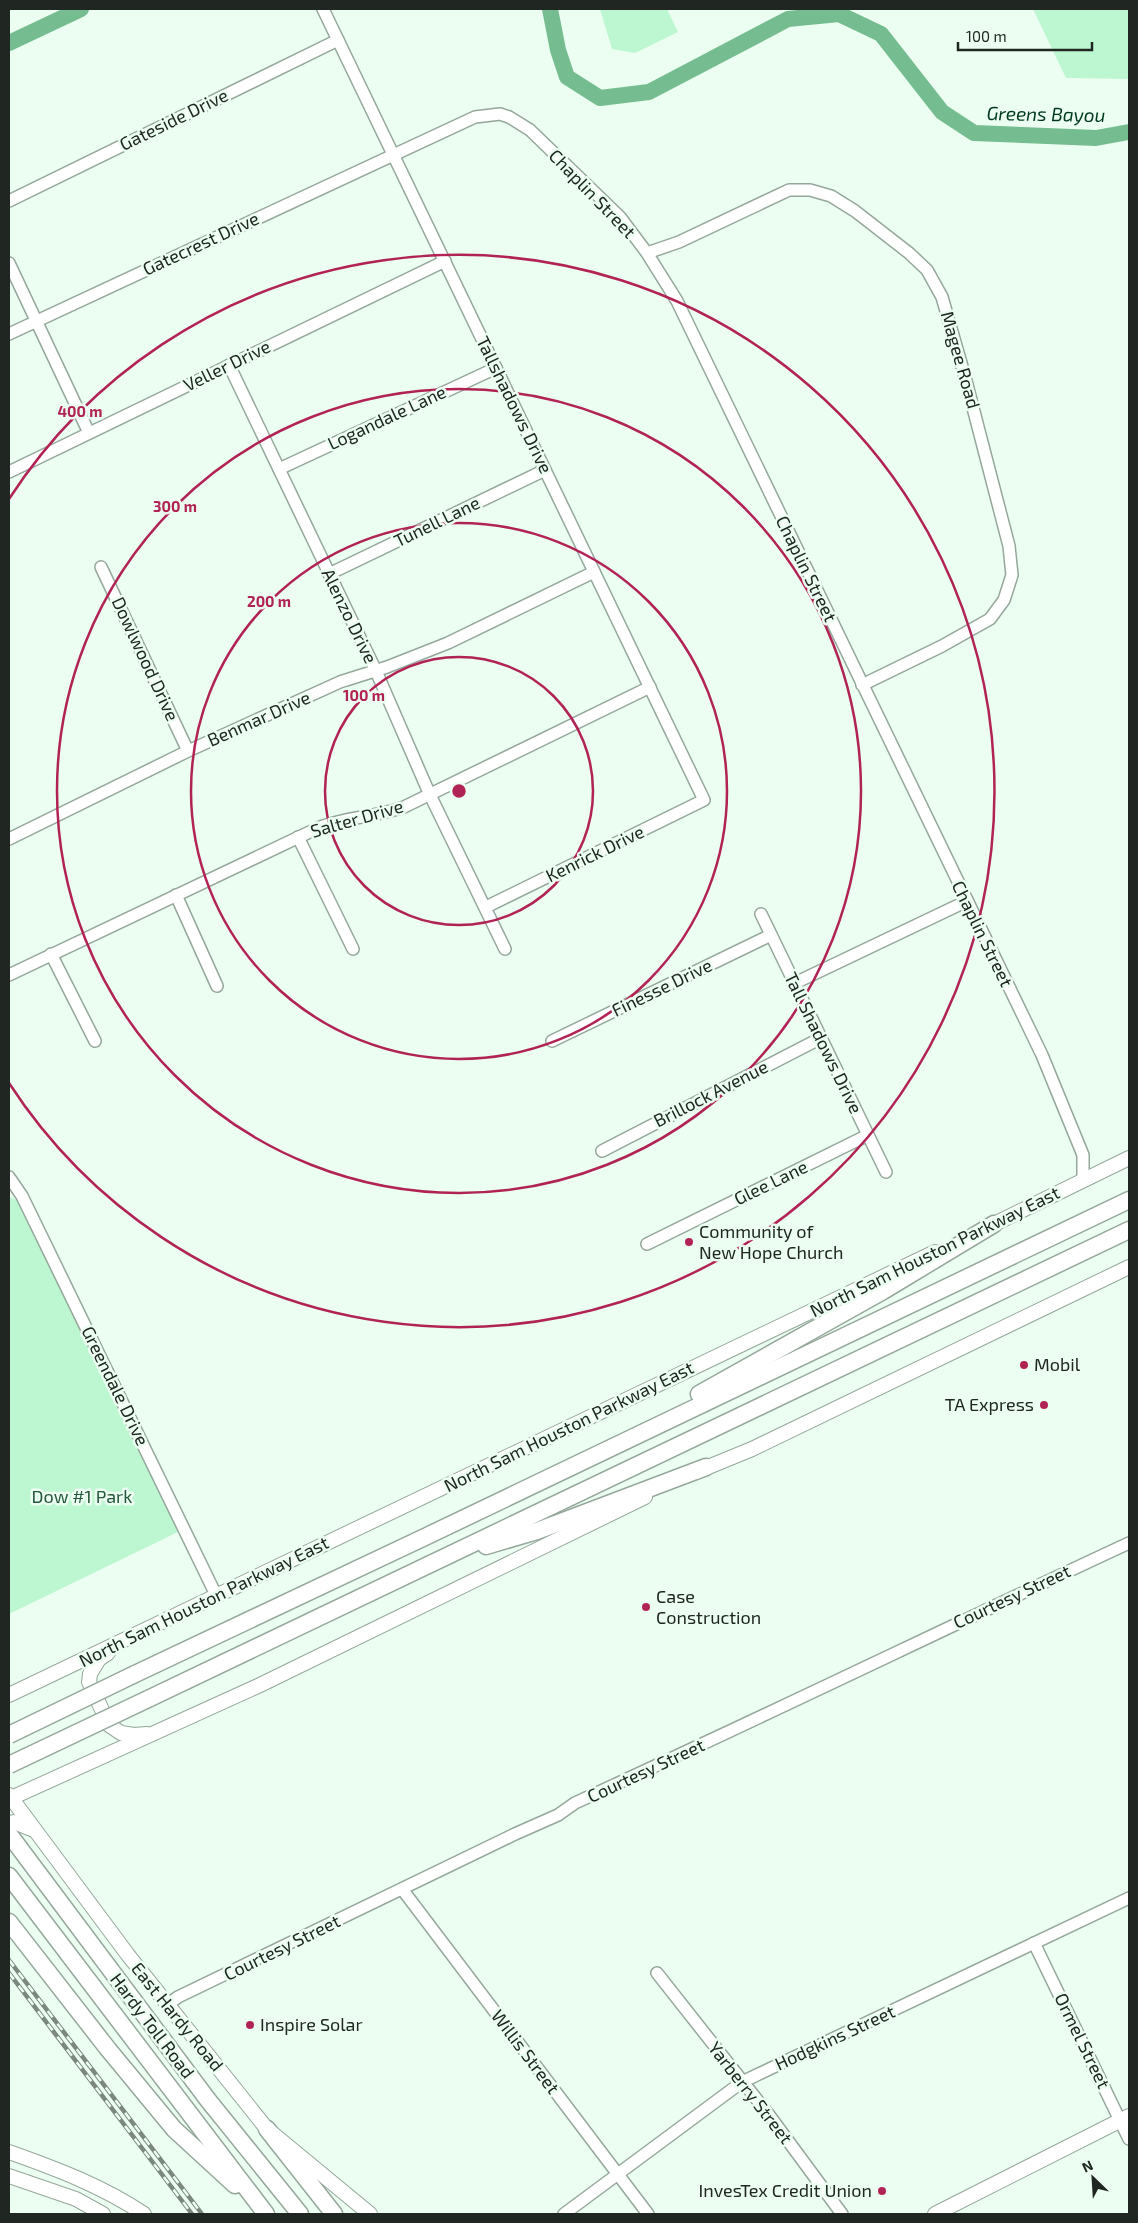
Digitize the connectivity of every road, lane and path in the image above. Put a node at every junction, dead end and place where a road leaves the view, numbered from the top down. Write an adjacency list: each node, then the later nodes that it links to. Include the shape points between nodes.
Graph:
1 (323, 9): 2 (street, Tallshadows Drive)
2 (338, 40): 3 (street, Tallshadows Drive); 4 (street, Gateside Drive)
3 (394, 155): 5 (street, Chaplin Street, via 475,117 509,116 530,130 620,217); 6 (street, Tallshadows Drive); 8 (street, Gatecrest Drive)
4 (9, 201)
5 (647, 253): 20 (street, Chaplin Street, via 677,301); 20 (street, Magee Road, via 680,242 789,190 810,190 830,196 855,211 909,253 927,270 942,297 1009,546 1012,576 1004,600 990,619)
6 (445, 261): 10 (street, Veller Drive); 11 (street, Tallshadows Drive)
7 (9, 263): 8 (street)
8 (36, 321): 9 (street, Gatecrest Drive); 12 (street)
9 (9, 334)
10 (229, 365): 12 (street, Veller Drive); 13 (street, Alenzo Drive)
11 (496, 368): 13 (street, Logandale Lane); 14 (street, Tallshadows Drive)
12 (89, 433): 15 (street, Veller Drive)
13 (278, 468): 18 (street, Alenzo Drive)
14 (545, 470): 17 (street, Tallshadows Drive); 18 (street, Tunell Lane)
15 (9, 472)
16 (101, 567): 22 (street, Dowlwood Drive)
17 (594, 572): 19 (street, Benmar Drive, via 448,643); 21 (street, Tallshadows Drive)
18 (329, 574): 19 (street, Alenzo Drive)
19 (376, 671): 22 (street, Benmar Drive, via 340,682); 23 (street, Alenzo Drive)
20 (862, 685): 28 (street, Chaplin Street)
21 (650, 687): 23 (street, Salter Drive); 24 (street, Tallshadows Drive)
22 (188, 751): 26 (street, Benmar Drive)
23 (430, 795): 25 (street, Salter Drive, via 397,810 334,822); 29 (street, Alenzo Drive)
24 (704, 800): 29 (street, Kenrick Drive)
25 (298, 837): 27 (street, Salter Drive); 33 (street)
26 (9, 839)
27 (176, 895): 34 (street, Salter Drive); 37 (street)
28 (966, 901): 36 (street); 46 (street, Chaplin Street, via 1042,1055 1083,1155)
29 (486, 907): 32 (street, Alenzo Drive)
30 (761, 914): 31 (street, Tall Shadows Drive)
31 (771, 935): 36 (street, Tall Shadows Drive); 40 (street, Finesse Drive)
32 (505, 948)
33 (353, 949)
34 (51, 954): 35 (street, Salter Drive); 39 (street)
35 (9, 974)
36 (795, 983): 38 (street, Tall Shadows Drive)
37 (217, 986)
38 (821, 1038): 41 (street, Tall Shadows Drive); 42 (street, Brillock Avenue)
39 (95, 1041)
40 (552, 1041)
41 (868, 1135): 44 (street, Tall Shadows Drive); 50 (street, Glee Lane)
42 (602, 1151)
43 (1129, 1158): 46 (main road, North Sam Houston Parkway East)
44 (886, 1172)
45 (9, 1177): 56 (street, Greendale Drive, via 22,1196)
46 (1082, 1181): 48 (main road, North Sam Houston Parkway East)
47 (1129, 1200): 53 (highway, North Sam Houston Parkway East)
48 (994, 1224): 53 (highway, via 727,1379); 56 (main road, North Sam Houston Parkway East)
49 (1129, 1230): 55 (highway)
50 (647, 1244)
51 (1129, 1267): 52 (main road, via 752,1449)
52 (706, 1467): 55 (highway, via 537,1531); 59 (main road)
53 (427, 1536): 60 (highway, North Sam Houston Parkway East, bridge)
54 (1129, 1544): 67 (street, Courtesy Street, via 576,1803 558,1815)
55 (436, 1561): 61 (highway, bridge)
56 (217, 1597): 57 (main road, North Sam Houston Parkway East)
57 (127, 1640): 58 (main road, North Sam Houston Parkway East); 59 (main road, via 99,1659 89,1682 109,1725 121,1733)
58 (9, 1695)
59 (156, 1733): 62 (main road)
60 (9, 1734)
61 (9, 1765)
62 (9, 1798): 64 (main road, East Hardy Road)
63 (9, 1823): 64 (main road)
64 (35, 1831): 72 (main road, East Hardy Road)
65 (9, 1834): 83 (highway, Hardy Toll Road, via 208,2100)
66 (9, 1876): 82 (highway, Hardy Toll Road)
67 (402, 1889): 72 (street, Courtesy Street); 78 (street, Willis Street)
68 (1129, 1898): 70 (street, Hodgkins Street)
69 (9, 1922): 82 (highway, via 174,2129)
70 (1034, 1943): 73 (street, Hodgkins Street); 74 (street, Ormel Street)
71 (657, 1973): 73 (street, Yarberry Street)
72 (167, 2005): 75 (main road, East Hardy Road)
73 (742, 2082): 78 (street, Hodgkins Street); 88 (street, Yarberry Street)
74 (1125, 2118): 76 (street, Ormel Street); 89 (main road)
75 (267, 2129): 84 (highway); 85 (main road, East Hardy Road)
76 (1129, 2139)
77 (9, 2152): 81 (main road, via 87,2181)
78 (617, 2173): 86 (street, Hodgkins Street); 87 (street, Willis Street)
79 (9, 2176): 80 (main road, via 76,2199)
80 (103, 2214)
81 (144, 2214)
82 (266, 2214)
83 (300, 2214)
84 (334, 2214)
85 (370, 2214)
86 (564, 2214)
87 (648, 2214)
88 (842, 2214)
89 (935, 2214)

